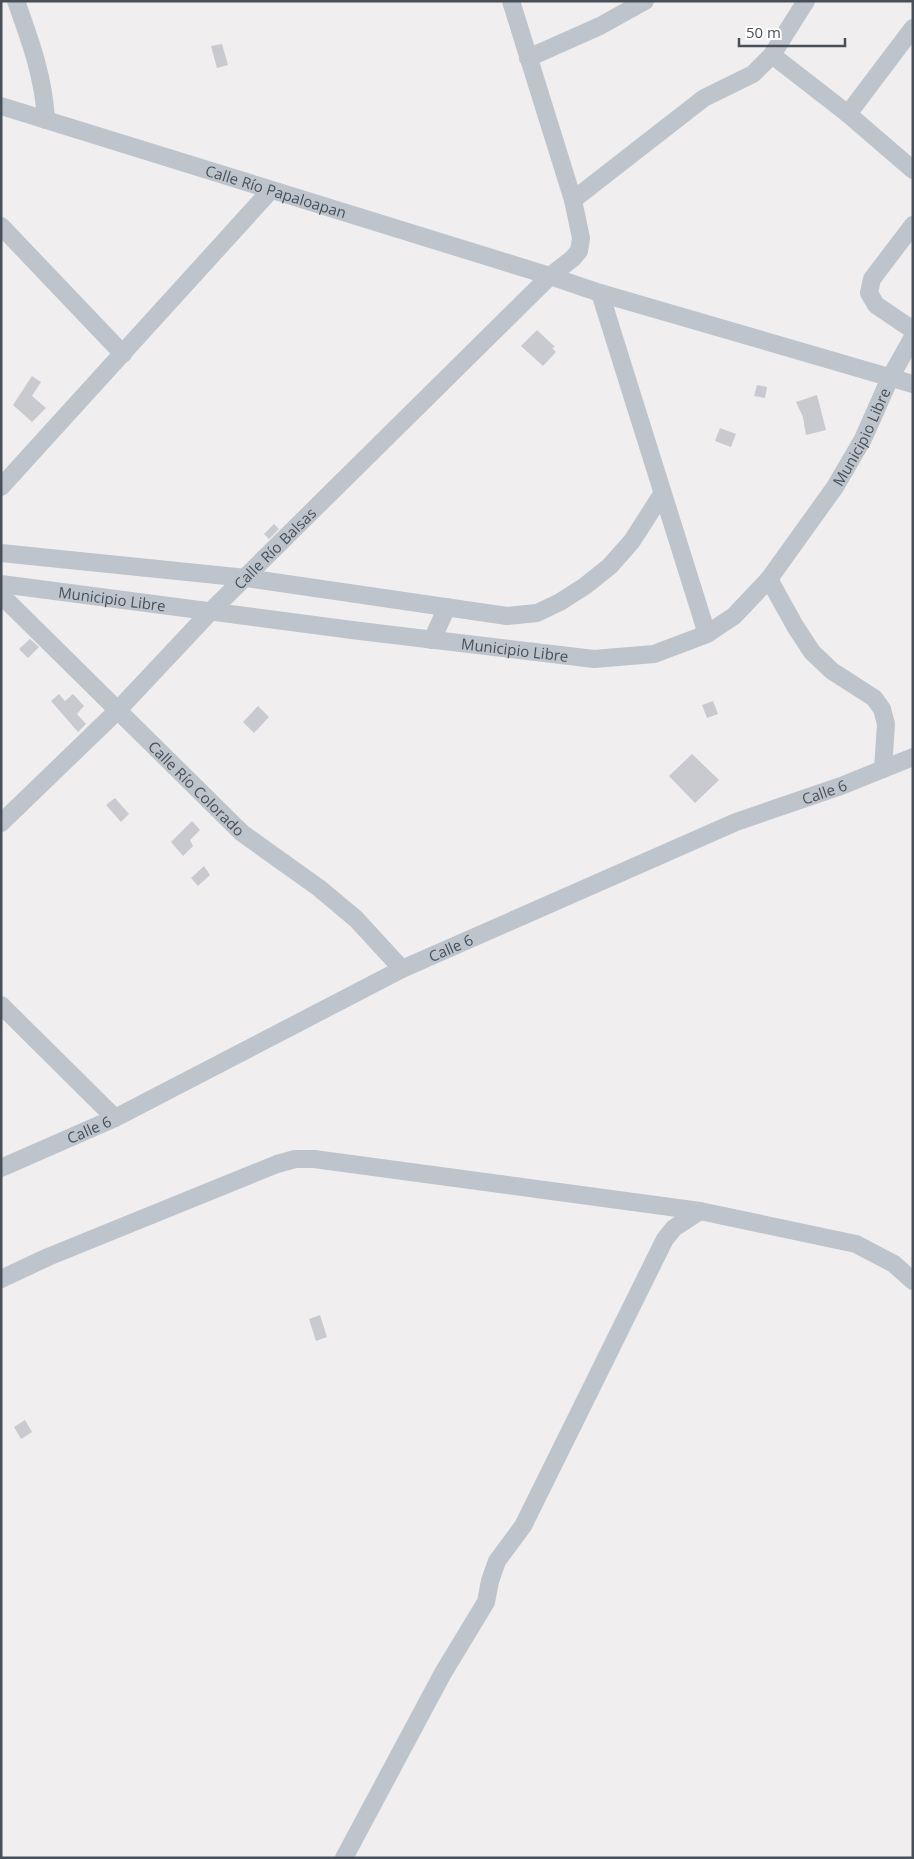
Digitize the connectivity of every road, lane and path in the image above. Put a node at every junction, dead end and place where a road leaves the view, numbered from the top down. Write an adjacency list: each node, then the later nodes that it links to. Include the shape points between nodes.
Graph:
1 (16, 1): 10 (street, via 35,56)
2 (511, 1): 7 (street)
3 (645, 1): 7 (street, via 600,26)
4 (806, 1): 6 (street)
5 (913, 28): 9 (street)
6 (772, 55): 9 (street); 13 (street, via 753,74 704,98)
7 (528, 58): 13 (street)
8 (1, 106): 10 (street, Calle Río Papaloapan)
9 (848, 114): 11 (street)
10 (46, 120): 12 (street, Calle Río Papaloapan)
11 (913, 170)
12 (271, 190): 16 (street, Calle Río Papaloapan); 20 (street)
13 (573, 200): 16 (street, Calle Río Balsas, via 581,238 579,251)
14 (913, 225): 18 (street, via 872,279 869,293 876,306)
15 (1, 226): 20 (street)
16 (550, 276): 17 (street, Calle Río Papaloapan); 26 (street, Calle Río Balsas)
17 (600, 293): 21 (street, Calle Río Papaloapan); 24 (street)
18 (913, 330)
19 (913, 337): 21 (street, Municipio Libre)
20 (123, 354): 23 (street)
21 (890, 378): 22 (street, Calle Río Papaloapan); 27 (street, Municipio Libre, via 863,440 835,487)
22 (913, 384)
23 (1, 486)
24 (662, 494): 30 (street, via 632,541 610,566 560,602 537,613 507,616); 32 (street)
25 (1, 552): 26 (street)
26 (246, 578): 30 (street); 31 (street, Calle Río Balsas)
27 (769, 579): 32 (street, Municipio Libre, via 734,616); 36 (street, via 812,652 832,671 874,698 882,709 886,724)
28 (1, 584): 31 (street, Municipio Libre)
29 (1, 595): 34 (street, Calle Río Colorado)
30 (447, 607): 33 (street)
31 (211, 611): 33 (street, Municipio Libre); 34 (street, Calle Río Balsas)
32 (707, 634): 33 (street, Municipio Libre, via 654,654 594,659)
33 (432, 640)
34 (117, 711): 37 (street, Calle Río Balsas); 38 (street, Calle Río Colorado, via 242,833 356,919)
35 (913, 757): 36 (street, Calle 6)
36 (883, 769): 38 (street, Calle 6, via 736,822)
37 (1, 823)
38 (402, 969): 40 (street, Calle 6)
39 (1, 1005): 40 (street)
40 (115, 1118): 41 (street, Calle 6)
41 (1, 1168)
42 (700, 1210): 43 (street, via 324,1160 295,1159 48,1257); 44 (street, via 856,1244 894,1264); 45 (street, via 674,1228 665,1239 523,1526 497,1561 486,1602 443,1673)
43 (1, 1279)
44 (913, 1281)
45 (344, 1858)

